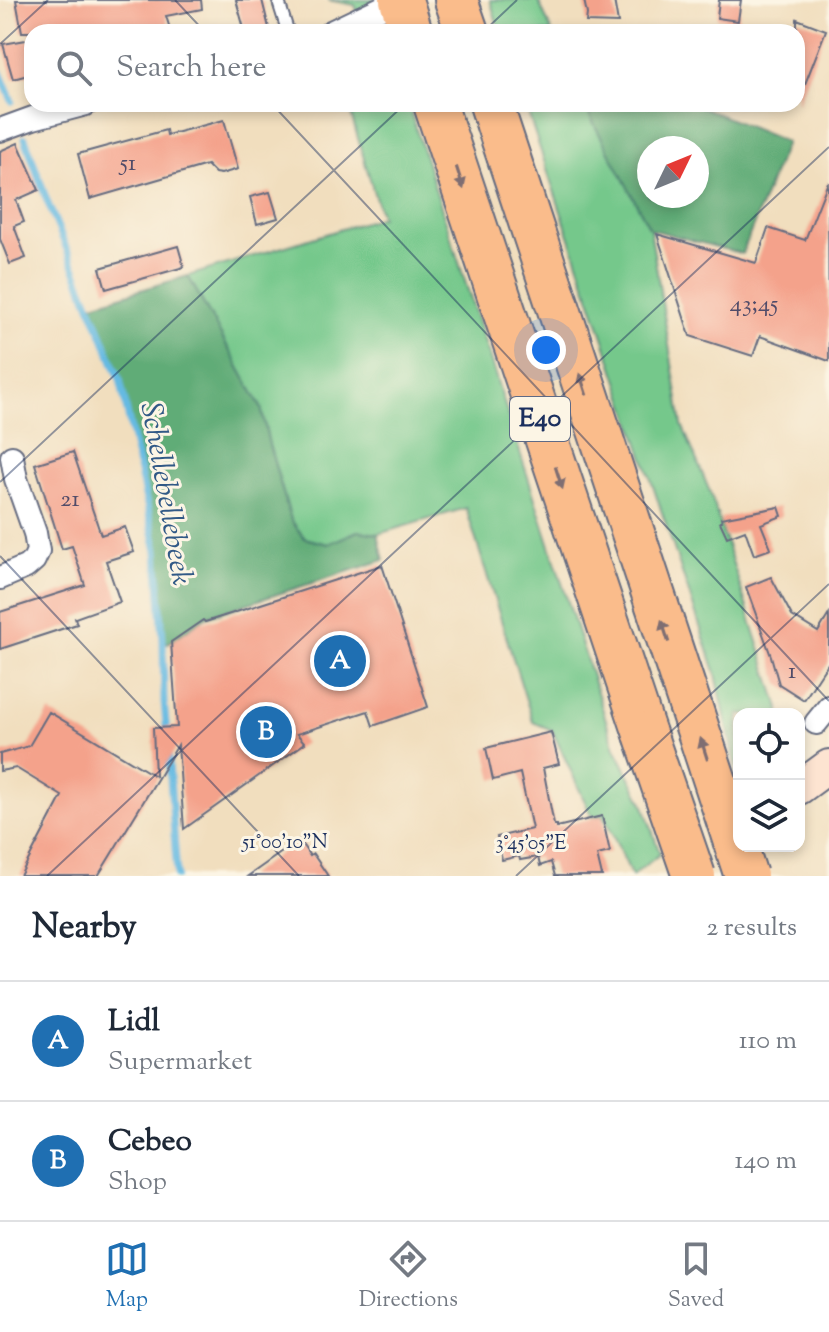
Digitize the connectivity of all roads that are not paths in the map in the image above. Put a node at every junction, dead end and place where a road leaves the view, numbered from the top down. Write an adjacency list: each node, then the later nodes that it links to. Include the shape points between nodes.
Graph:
1 (278, 0): 4 (lane)
2 (399, 0): 5 (street); 6 (highway)
3 (456, 0): 7 (highway)
4 (286, 24)
5 (348, 24)
6 (408, 24)
7 (464, 24)
8 (56, 112): 11 (street)
9 (438, 112): 18 (highway, E40, one-way to 18, bridge)
10 (494, 112): 19 (highway, E40, one-way to 10, bridge)
11 (0, 130)
12 (12, 457): 13 (street, via 38,551 26,567)
13 (0, 578)
14 (829, 766): 15 (main road)
15 (805, 784)
16 (733, 837): 17 (main road)
17 (680, 876)
18 (694, 876)
19 (746, 876)

